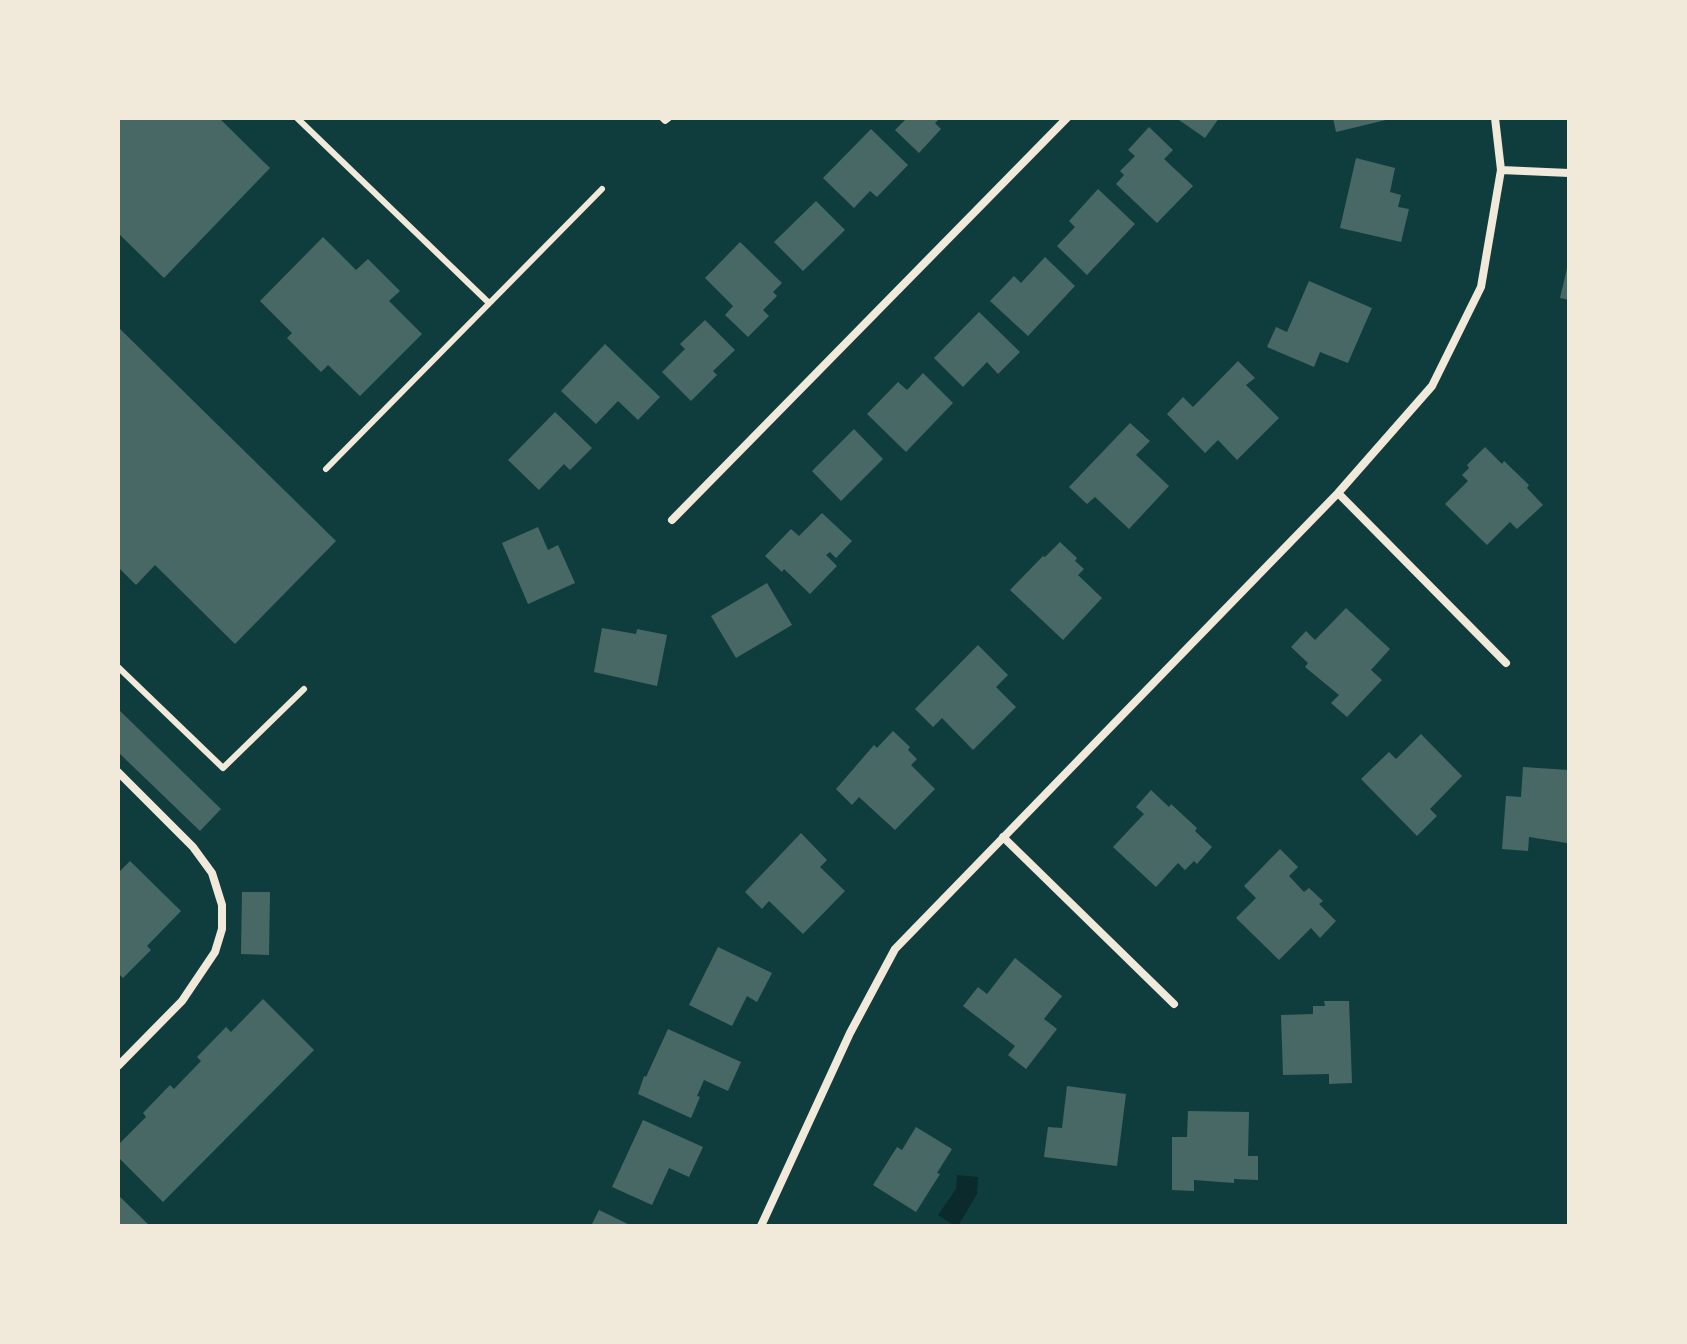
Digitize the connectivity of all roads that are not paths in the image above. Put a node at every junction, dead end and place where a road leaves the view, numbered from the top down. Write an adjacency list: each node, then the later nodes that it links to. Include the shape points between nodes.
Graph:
1 (297, 118): 9 (lane)
2 (662, 118): 3 (lane)
3 (669, 118)
4 (1067, 118): 12 (street)
5 (1495, 118): 6 (street)
6 (1501, 170): 7 (street); 11 (street, via 1481,287 1432,386)
7 (1569, 173)
8 (602, 189): 9 (lane)
9 (489, 303): 10 (lane)
10 (326, 469)
11 (1338, 493): 13 (street); 17 (street)
12 (672, 520)
13 (1506, 663)
14 (118, 667): 15 (lane, via 223,768)
15 (304, 689)
16 (118, 772): 19 (street, via 193,847 212,873 222,905 215,952 182,1001)
17 (1003, 837): 18 (street); 20 (street, via 895,949)
18 (1174, 1004)
19 (118, 1066)
20 (761, 1226)

